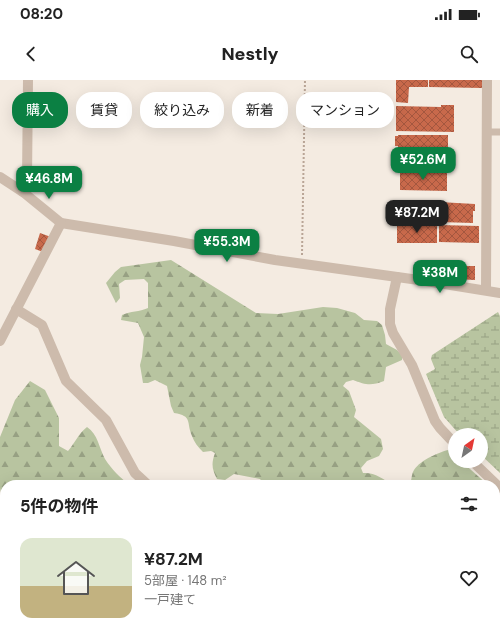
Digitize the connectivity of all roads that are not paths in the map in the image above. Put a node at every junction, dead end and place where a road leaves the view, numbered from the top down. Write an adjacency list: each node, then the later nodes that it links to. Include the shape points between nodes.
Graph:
1 (28, 80): 6 (street, via 27,180)
2 (487, 80): 3 (street)
3 (486, 132): 4 (lane); 9 (street)
4 (500, 132)
5 (0, 177): 6 (street)
6 (23, 192): 7 (street)
7 (61, 223): 8 (street, via 302,264); 11 (street)
8 (397, 277): 9 (street); 13 (street, via 389,318 391,329 412,365 435,421)
9 (486, 290): 10 (street)
10 (500, 293)
11 (16, 309): 12 (street); 15 (street, via 42,325 66,381 106,420 135,474)
12 (0, 341)
13 (448, 437)
14 (479, 468): 16 (street)
15 (142, 480)
16 (492, 480)

